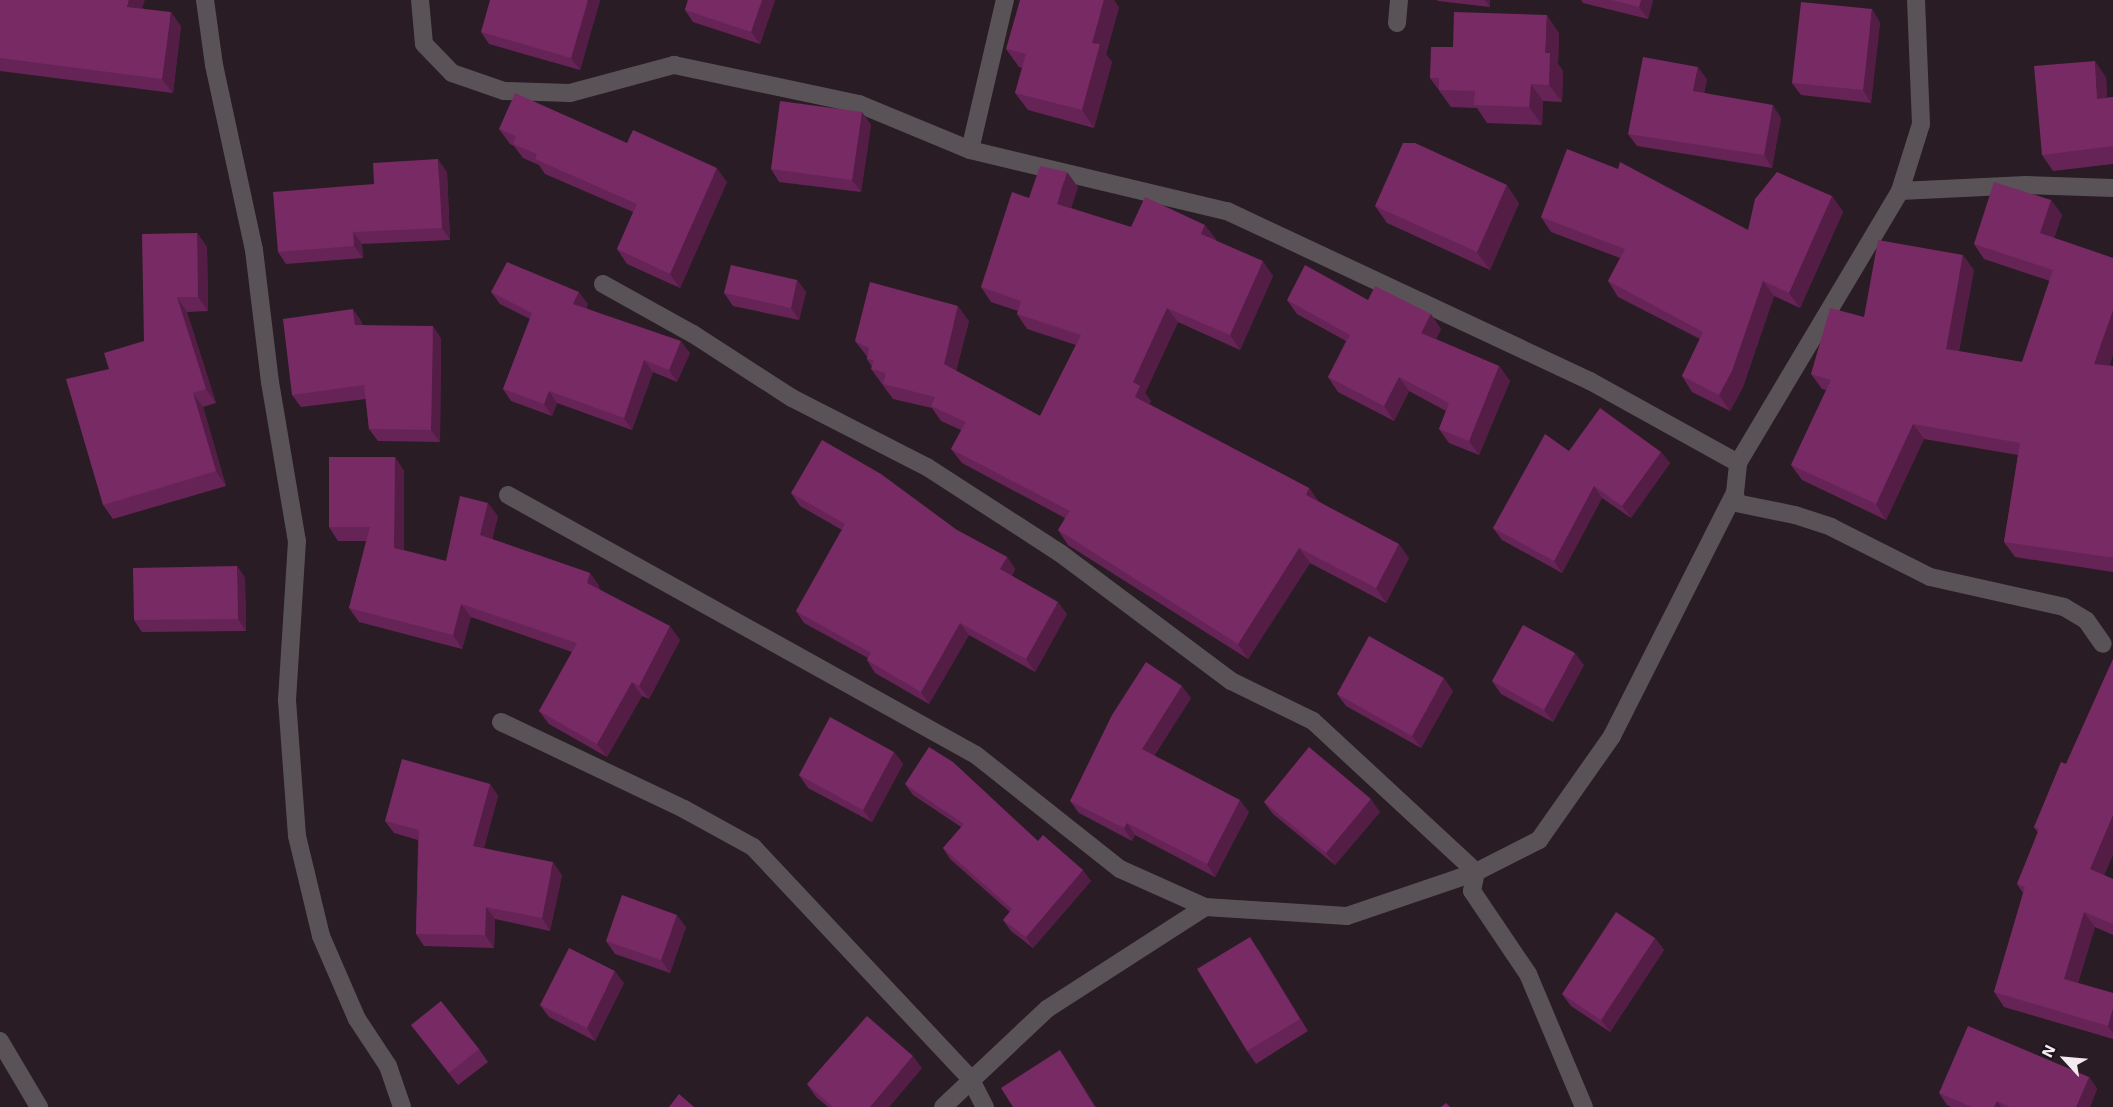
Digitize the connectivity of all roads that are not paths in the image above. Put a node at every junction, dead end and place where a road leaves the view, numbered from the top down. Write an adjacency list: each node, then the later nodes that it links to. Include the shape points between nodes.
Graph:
1 (205, 0): 21 (street, via 214,66 254,250 270,382 297,541 287,700 297,836 321,936 357,1019 388,1066)
2 (420, 0): 7 (street, via 424,44 452,73 504,91 570,93 674,65 859,104)
3 (1005, 0): 7 (street)
4 (1399, 0): 6 (street)
5 (1916, 0): 9 (street, via 1921,124)
6 (1397, 23)
7 (970, 150): 11 (street, via 1227,211 1590,381)
8 (2113, 188): 9 (street, via 2026,185)
9 (1900, 191): 11 (street)
10 (603, 284): 16 (street, via 693,334 792,398 927,467 1060,554 1231,681 1313,721)
11 (1738, 463): 12 (street)
12 (1735, 493): 14 (street, via 1736,503 1831,527 1930,577 2064,606 2086,620); 16 (street, via 1612,736 1576,793 1539,840)
13 (508, 495): 17 (street, via 976,755 1120,869)
14 (2103, 644)
15 (501, 722): 19 (street, via 684,809 753,847)
16 (1476, 872): 17 (street, via 1347,916); 24 (street, via 1472,891 1528,974)
17 (1204, 907): 19 (street, via 1047,1009)
18 (0, 1041): 20 (street)
19 (970, 1078): 22 (street); 23 (street)
20 (39, 1107)
21 (402, 1107)
22 (943, 1107)
23 (985, 1107)
24 (1584, 1107)

